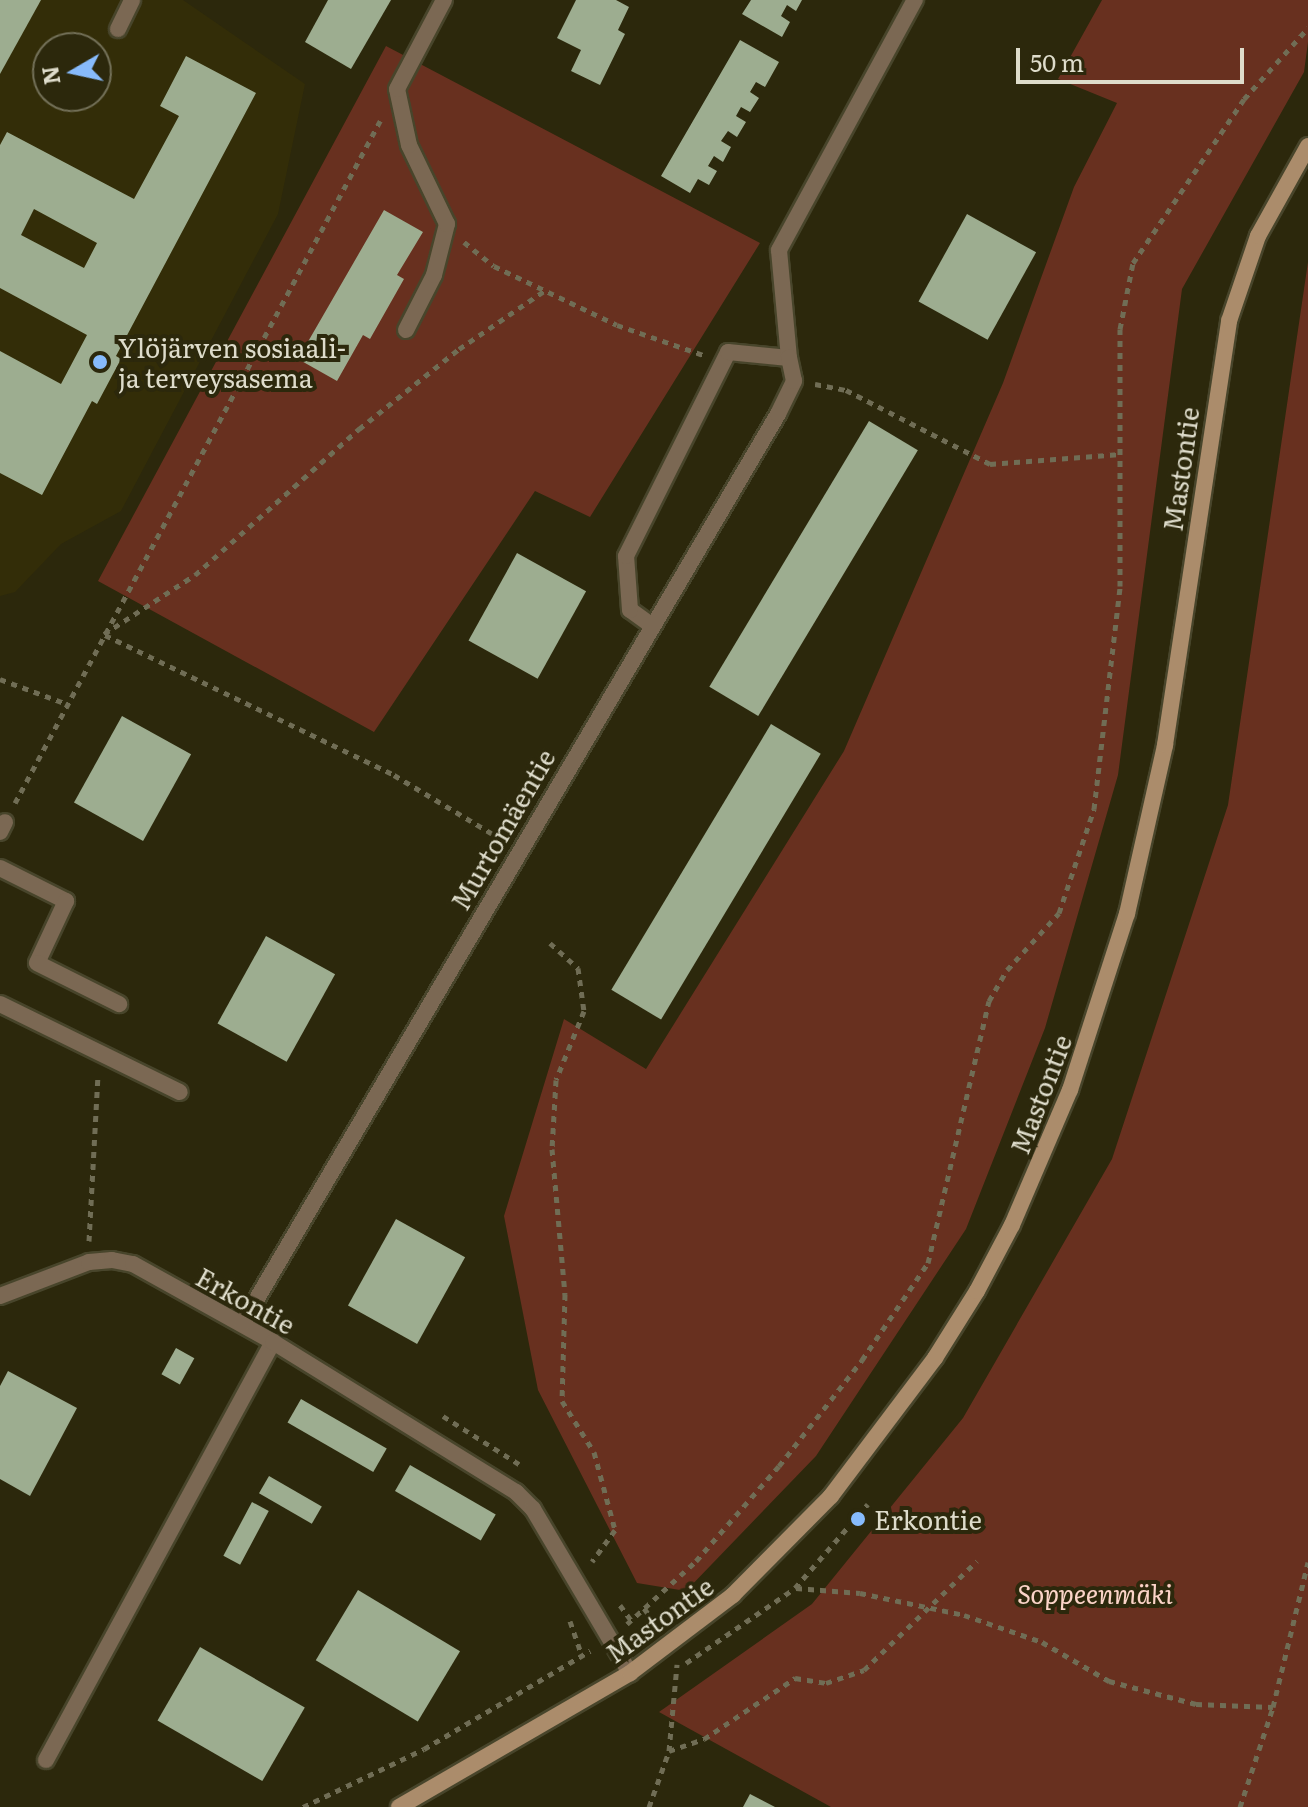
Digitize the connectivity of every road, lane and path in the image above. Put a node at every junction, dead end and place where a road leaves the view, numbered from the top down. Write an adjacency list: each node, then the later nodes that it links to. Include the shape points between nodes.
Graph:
1 (132, 0): 5 (street)
2 (444, 0): 6 (street)
3 (915, 0): 12 (street, via 779,250)
4 (1308, 28): 14 (path, via 1244,99 1133,263 1120,329)
5 (118, 29)
6 (397, 89): 8 (street, via 409,145); 16 (path)
7 (1308, 146): 40 (main road, Mastontie, via 1258,236 1229,321 1168,729 1146,835 1099,1008 1031,1183 977,1291 935,1358 831,1496 733,1595)
8 (447, 224): 9 (path, via 494,266); 10 (street, via 434,275)
9 (544, 291): 11 (path, via 661,343 704,355); 16 (path, via 459,349 359,429 195,575)
10 (406, 330)
11 (728, 352): 12 (street); 15 (street, via 626,556 630,610)
12 (789, 358): 13 (street)
13 (794, 381): 14 (path, via 846,390 990,464); 15 (street, Murtomäentie)
14 (1121, 454): 37 (path, via 1116,638 1094,809 1059,913 1007,970 989,1001 928,1263 827,1408 733,1521)
15 (651, 625): 20 (street, Murtomäentie)
16 (104, 635): 18 (path); 20 (path, via 394,775)
17 (0, 679): 18 (path)
18 (67, 704): 19 (path)
19 (3, 827)
20 (518, 848): 29 (street, Murtomäentie)
21 (0, 868): 24 (street, via 66,901 37,963)
22 (550, 943): 34 (path, via 578,968 584,1011 556,1080 552,1149 565,1294 562,1401 594,1452 615,1530)
23 (0, 1004): 25 (street)
24 (119, 1004)
25 (96, 1051): 26 (street); 27 (path, via 100,1106)
26 (180, 1092)
27 (89, 1262): 28 (street, Erkontie); 29 (street, Erkontie, via 133,1264)
28 (0, 1296)
29 (242, 1324): 30 (street, Erkontie)
30 (273, 1342): 37 (street, Erkontie, via 516,1492 533,1509); 43 (street)
31 (868, 1504): 36 (path, via 795,1588 860,1593)
32 (977, 1561): 36 (path)
33 (1308, 1562): 41 (path)
34 (591, 1563)
35 (565, 1605): 38 (path)
36 (921, 1610): 41 (path, via 964,1615 1042,1642 1109,1681 1196,1704); 42 (path, via 864,1670 826,1683 795,1678 704,1739)
37 (610, 1639): 38 (path); 40 (street, Erkontie)
38 (582, 1656): 44 (path, via 424,1749)
39 (679, 1667): 42 (path)
40 (630, 1673): 45 (main road, Mastontie)
41 (1273, 1707): 47 (path)
42 (669, 1751): 46 (path)
43 (46, 1760)
44 (303, 1807)
45 (399, 1807)
46 (649, 1807)
47 (1240, 1807)

